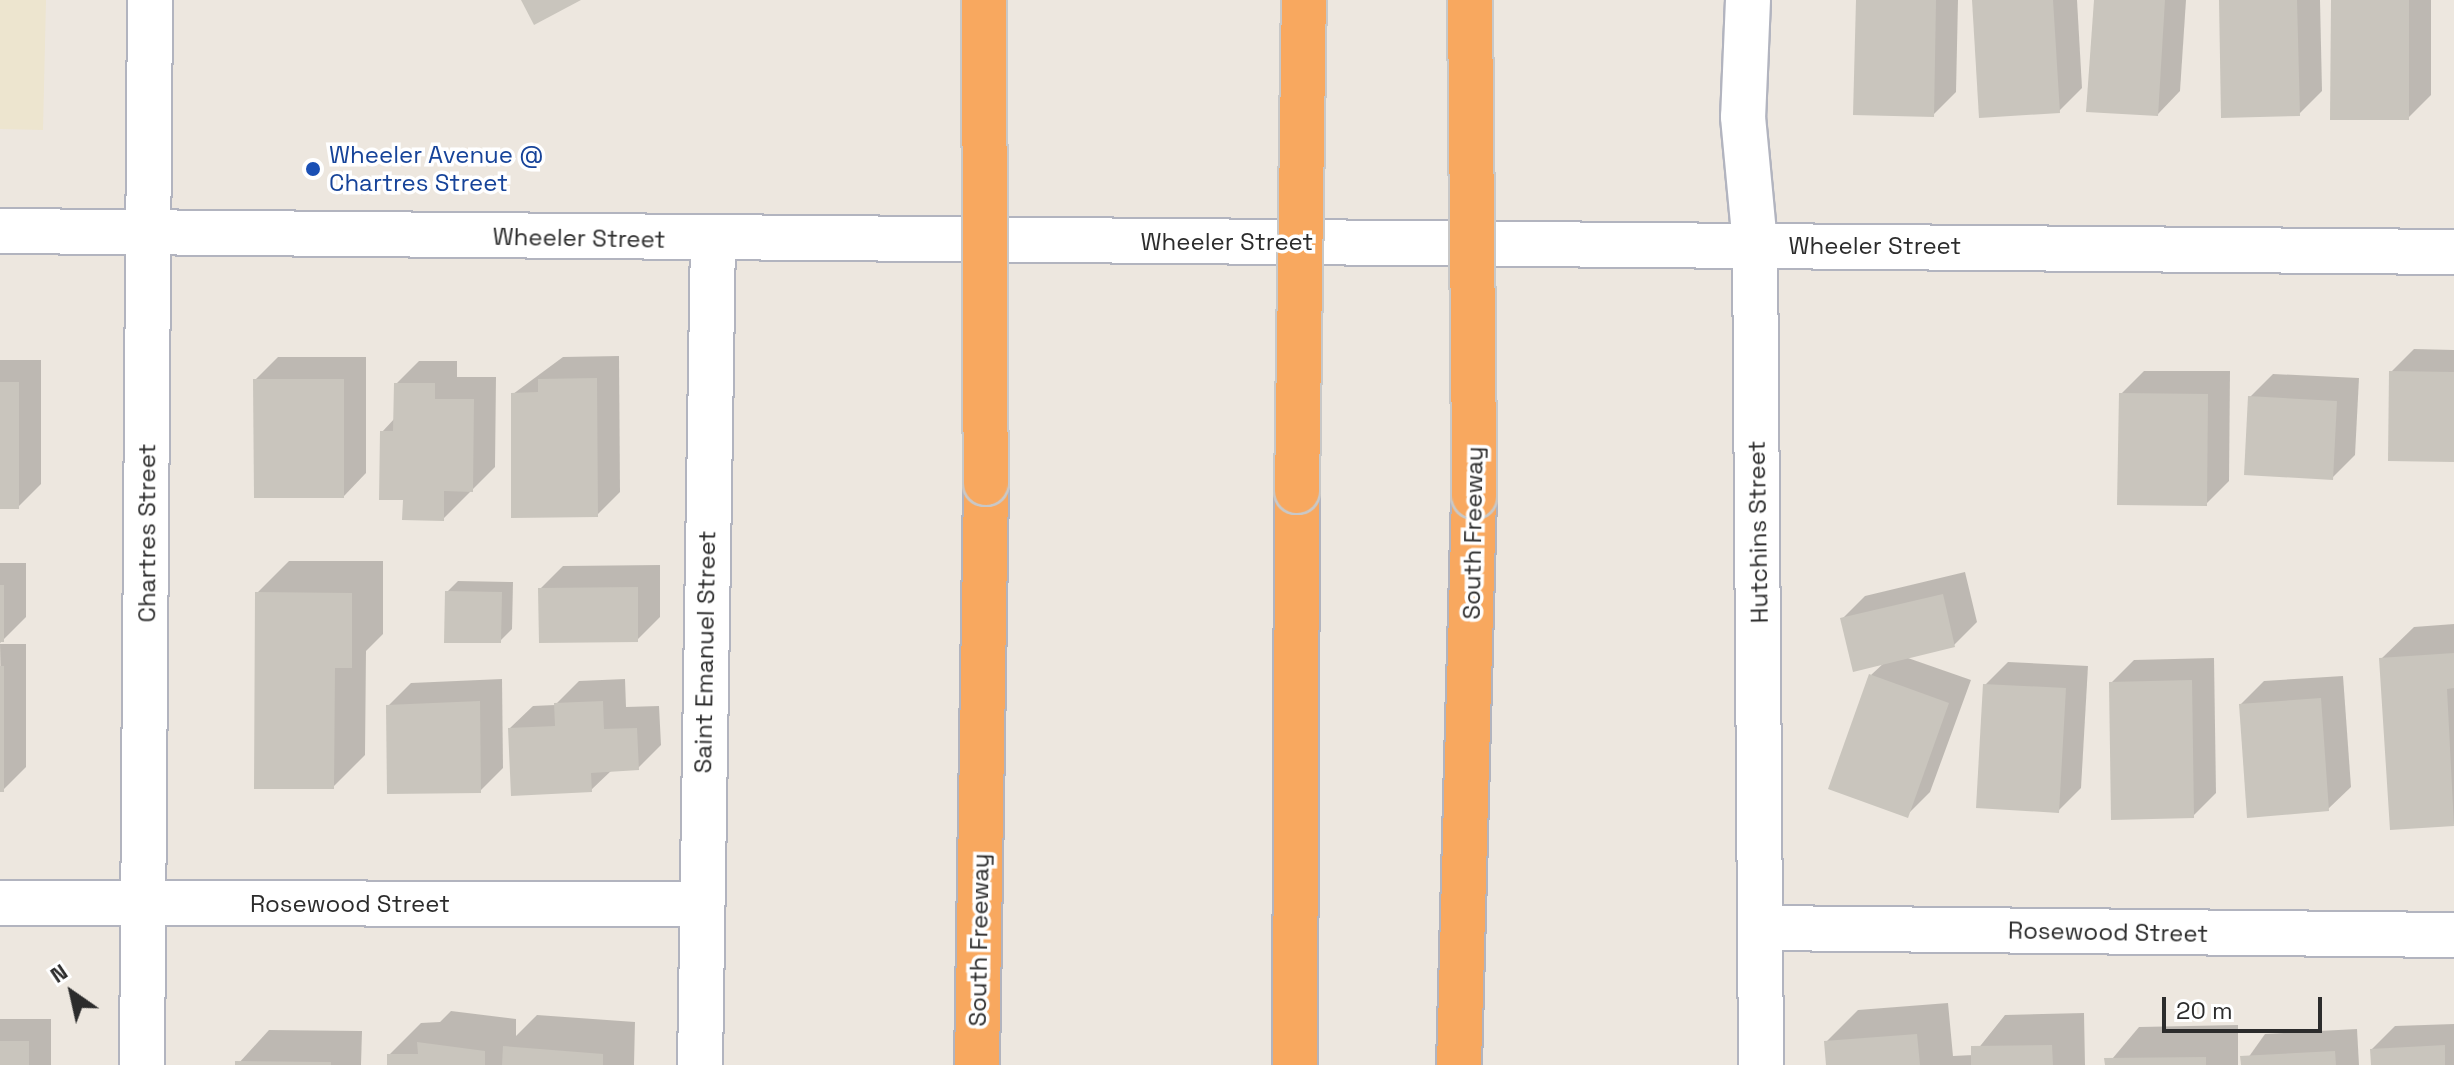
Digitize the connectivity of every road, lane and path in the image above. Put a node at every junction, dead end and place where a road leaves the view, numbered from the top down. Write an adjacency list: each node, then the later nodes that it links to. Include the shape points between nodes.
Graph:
1 (150, 0): 7 (street, Chartres Street)
2 (984, 0): 18 (highway, South Freeway, bridge, via 986,483)
3 (1304, 0): 19 (highway, bridge)
4 (1470, 0): 20 (highway, South Freeway, bridge, via 1474,496)
5 (1748, 0): 9 (street, Hutchins Street, via 1743,117)
6 (0, 231): 7 (street, Wheeler Street)
7 (148, 233): 8 (street, Wheeler Street); 12 (street, Chartres Street)
8 (713, 240): 9 (street, Wheeler Street); 13 (street, Saint Emanuel Street)
9 (1755, 245): 10 (street, Wheeler Street); 14 (street, Hutchins Street)
10 (2454, 252)
11 (0, 903): 12 (street, Rosewood Street)
12 (146, 904): 13 (street, Rosewood Street); 16 (street, Chartres Street)
13 (700, 904): 17 (street, Saint Emanuel Street)
14 (1762, 928): 15 (street, Rosewood Street); 21 (street, Hutchins Street)
15 (2454, 935)
16 (142, 1065)
17 (700, 1065)
18 (977, 1065)
19 (1295, 1065)
20 (1459, 1065)
21 (1761, 1065)

